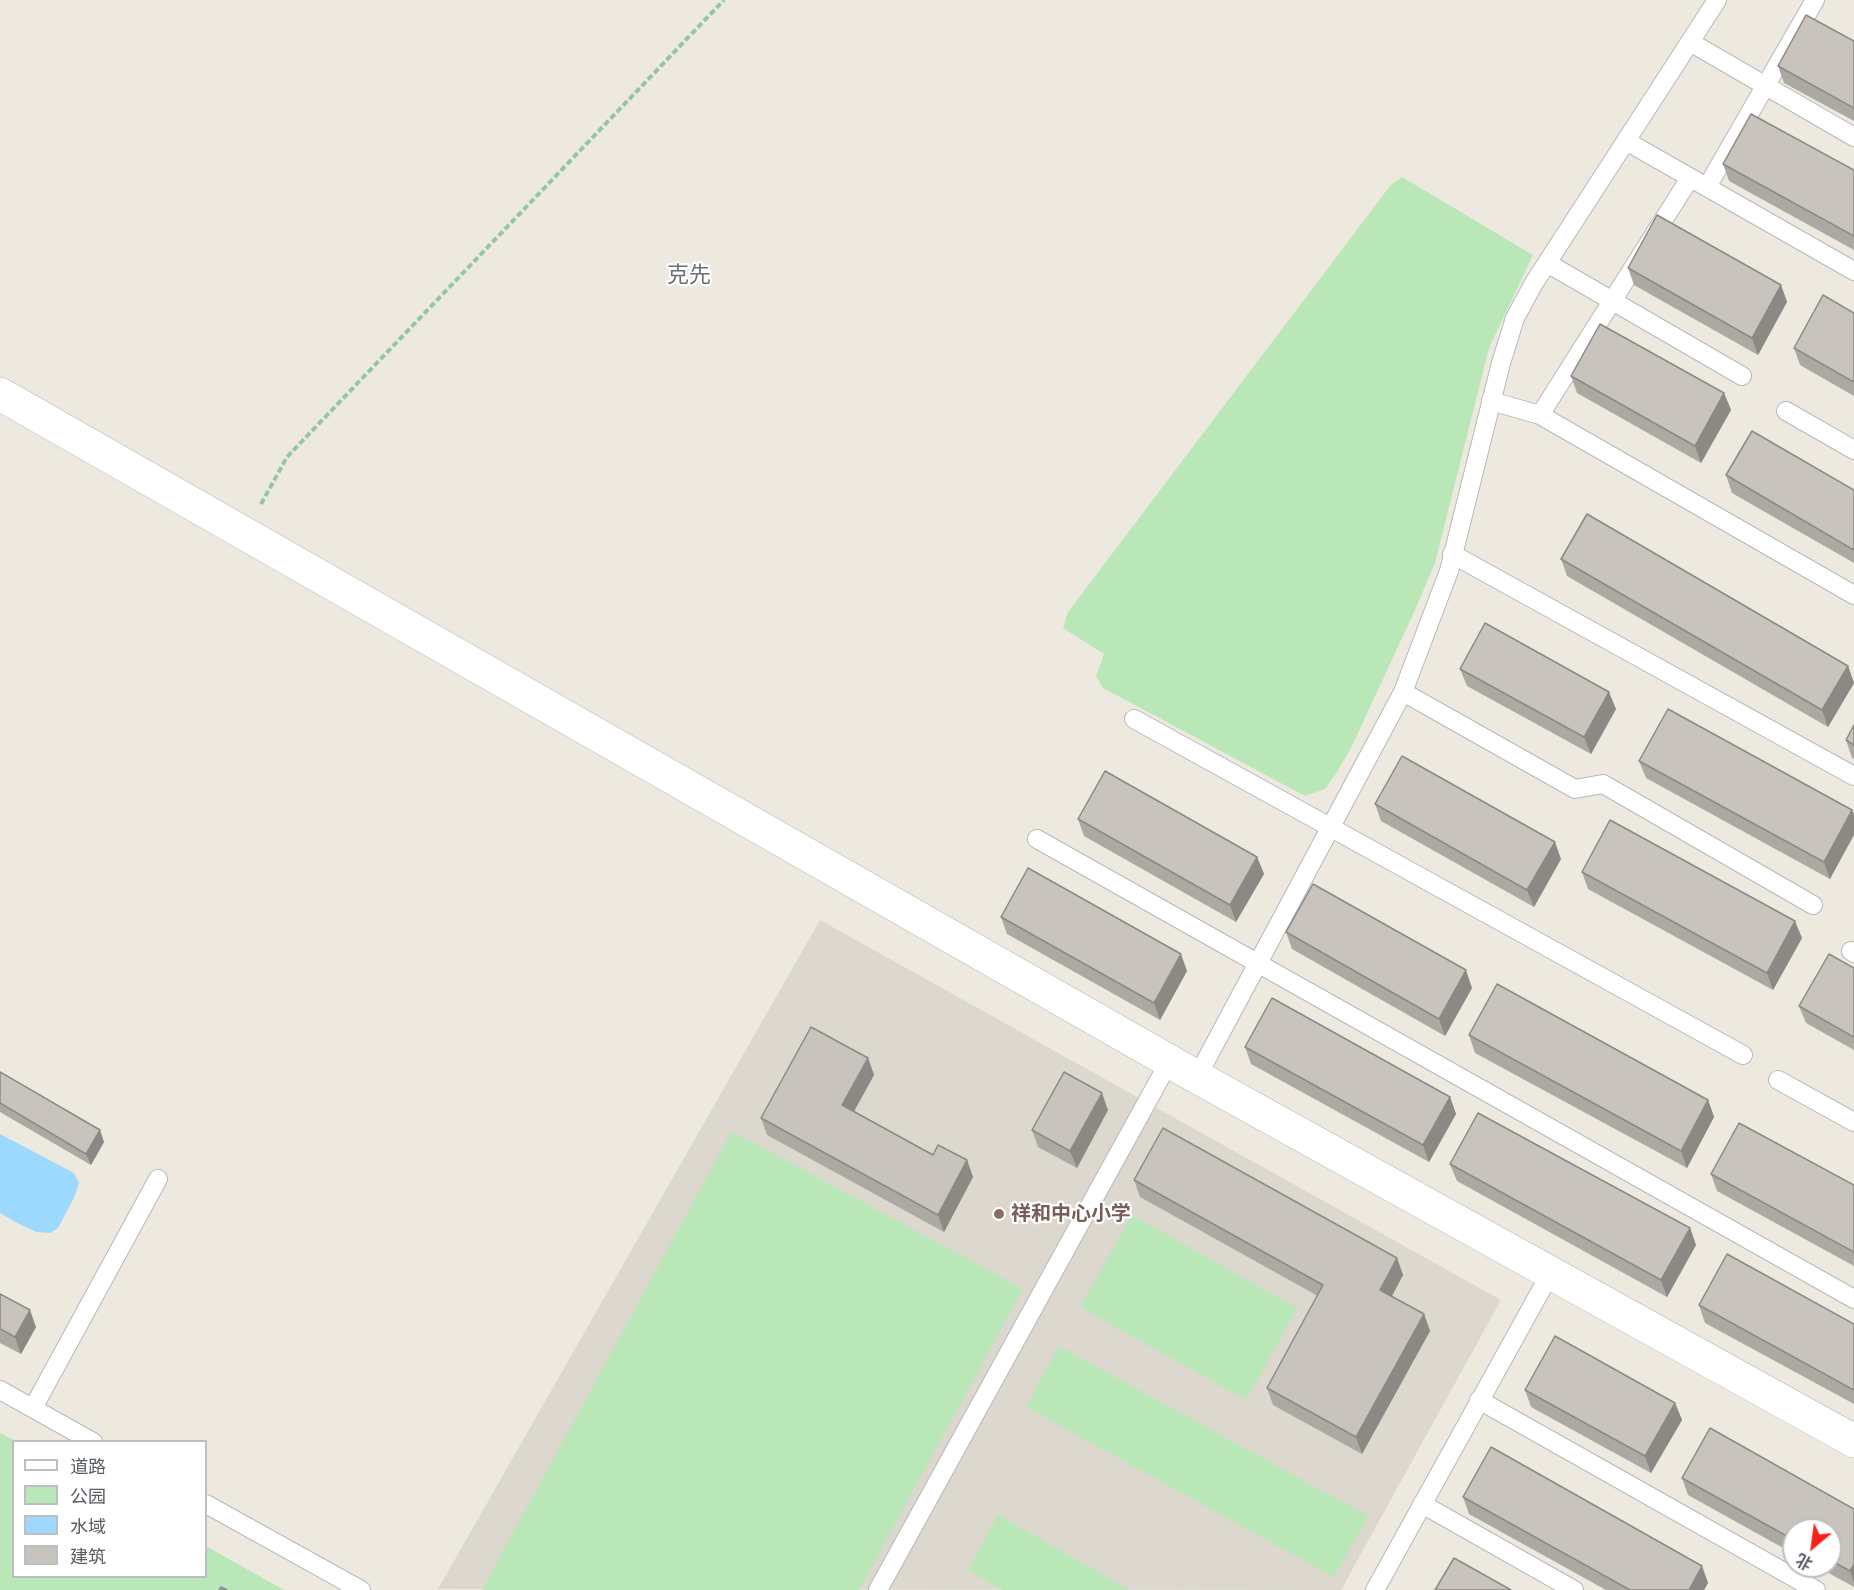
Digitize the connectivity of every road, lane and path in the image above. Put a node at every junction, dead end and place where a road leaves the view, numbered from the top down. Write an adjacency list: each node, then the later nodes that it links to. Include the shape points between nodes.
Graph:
1 (724, 0): 19 (path, via 287,457)
2 (1718, 0): 4 (lane)
3 (1815, 0): 5 (lane)
4 (1690, 42): 5 (lane); 7 (lane)
5 (1766, 86): 6 (lane); 9 (lane)
6 (1854, 137)
7 (1626, 141): 8 (lane); 10 (lane)
8 (1690, 178): 9 (lane); 12 (lane)
9 (1707, 187): 11 (lane)
10 (1547, 263): 12 (lane); 15 (lane, via 1515,318)
11 (1854, 271)
12 (1612, 301): 13 (lane); 17 (lane)
13 (1742, 376)
14 (1, 397): 19 (street)
15 (1491, 401): 17 (lane); 20 (lane)
16 (1786, 411): 18 (lane)
17 (1540, 415): 21 (lane)
18 (1854, 450)
19 (245, 533): 30 (street)
20 (1452, 554): 22 (lane); 24 (lane)
21 (1854, 595)
22 (1403, 692): 25 (lane); 27 (lane, via 1575,789 1603,784)
23 (1134, 719): 25 (lane)
24 (1854, 776)
25 (1330, 826): 28 (lane); 29 (lane)
26 (1037, 839): 28 (lane)
27 (1813, 905)
28 (1257, 963): 30 (lane); 35 (lane)
29 (1743, 1055)
30 (1183, 1069): 34 (street); 44 (lane)
31 (1778, 1080): 32 (lane)
32 (1854, 1122)
33 (158, 1179): 38 (lane)
34 (1550, 1274): 37 (lane); 40 (street)
35 (1854, 1299)
36 (0, 1390): 38 (lane)
37 (1479, 1400): 41 (lane); 47 (lane)
38 (33, 1408): 39 (lane)
39 (89, 1440)
40 (1854, 1441)
41 (1422, 1504): 45 (lane); 46 (lane)
42 (207, 1505): 43 (lane)
43 (361, 1590)
44 (878, 1590)
45 (1375, 1590)
46 (1574, 1590)
47 (1816, 1590)

